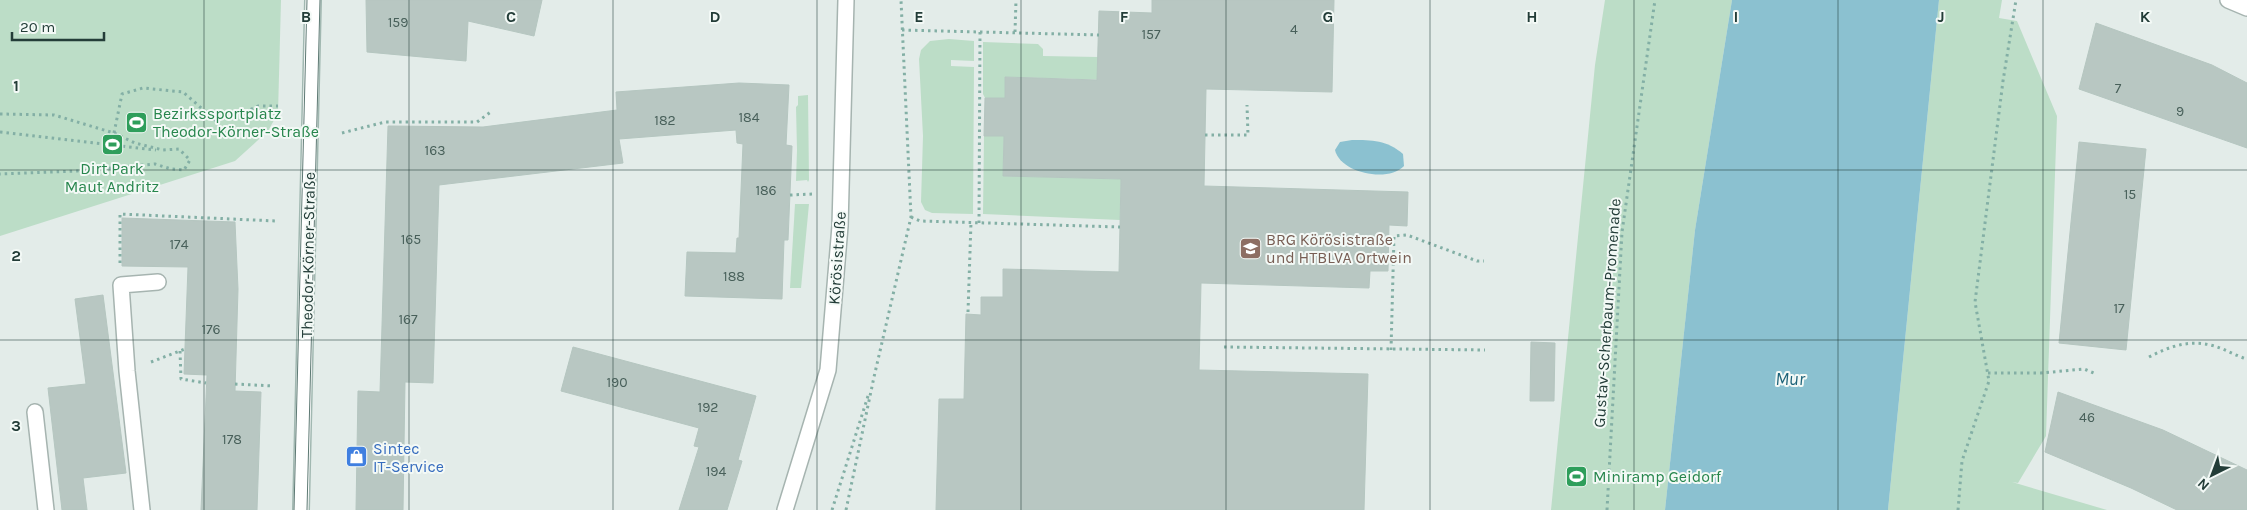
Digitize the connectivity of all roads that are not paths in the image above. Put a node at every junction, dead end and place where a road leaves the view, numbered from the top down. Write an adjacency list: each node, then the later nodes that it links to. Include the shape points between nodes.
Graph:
1 (313, 0): 9 (street, Theodor-Körner-Straße)
2 (846, 0): 10 (street, Körösistraße, via 840,226 828,370)
3 (2228, 0): 4 (street)
4 (2247, 8)
5 (158, 282): 8 (street, via 121,285 126,371)
6 (35, 412): 7 (street)
7 (46, 510)
8 (142, 510)
9 (301, 510)
10 (785, 510)

